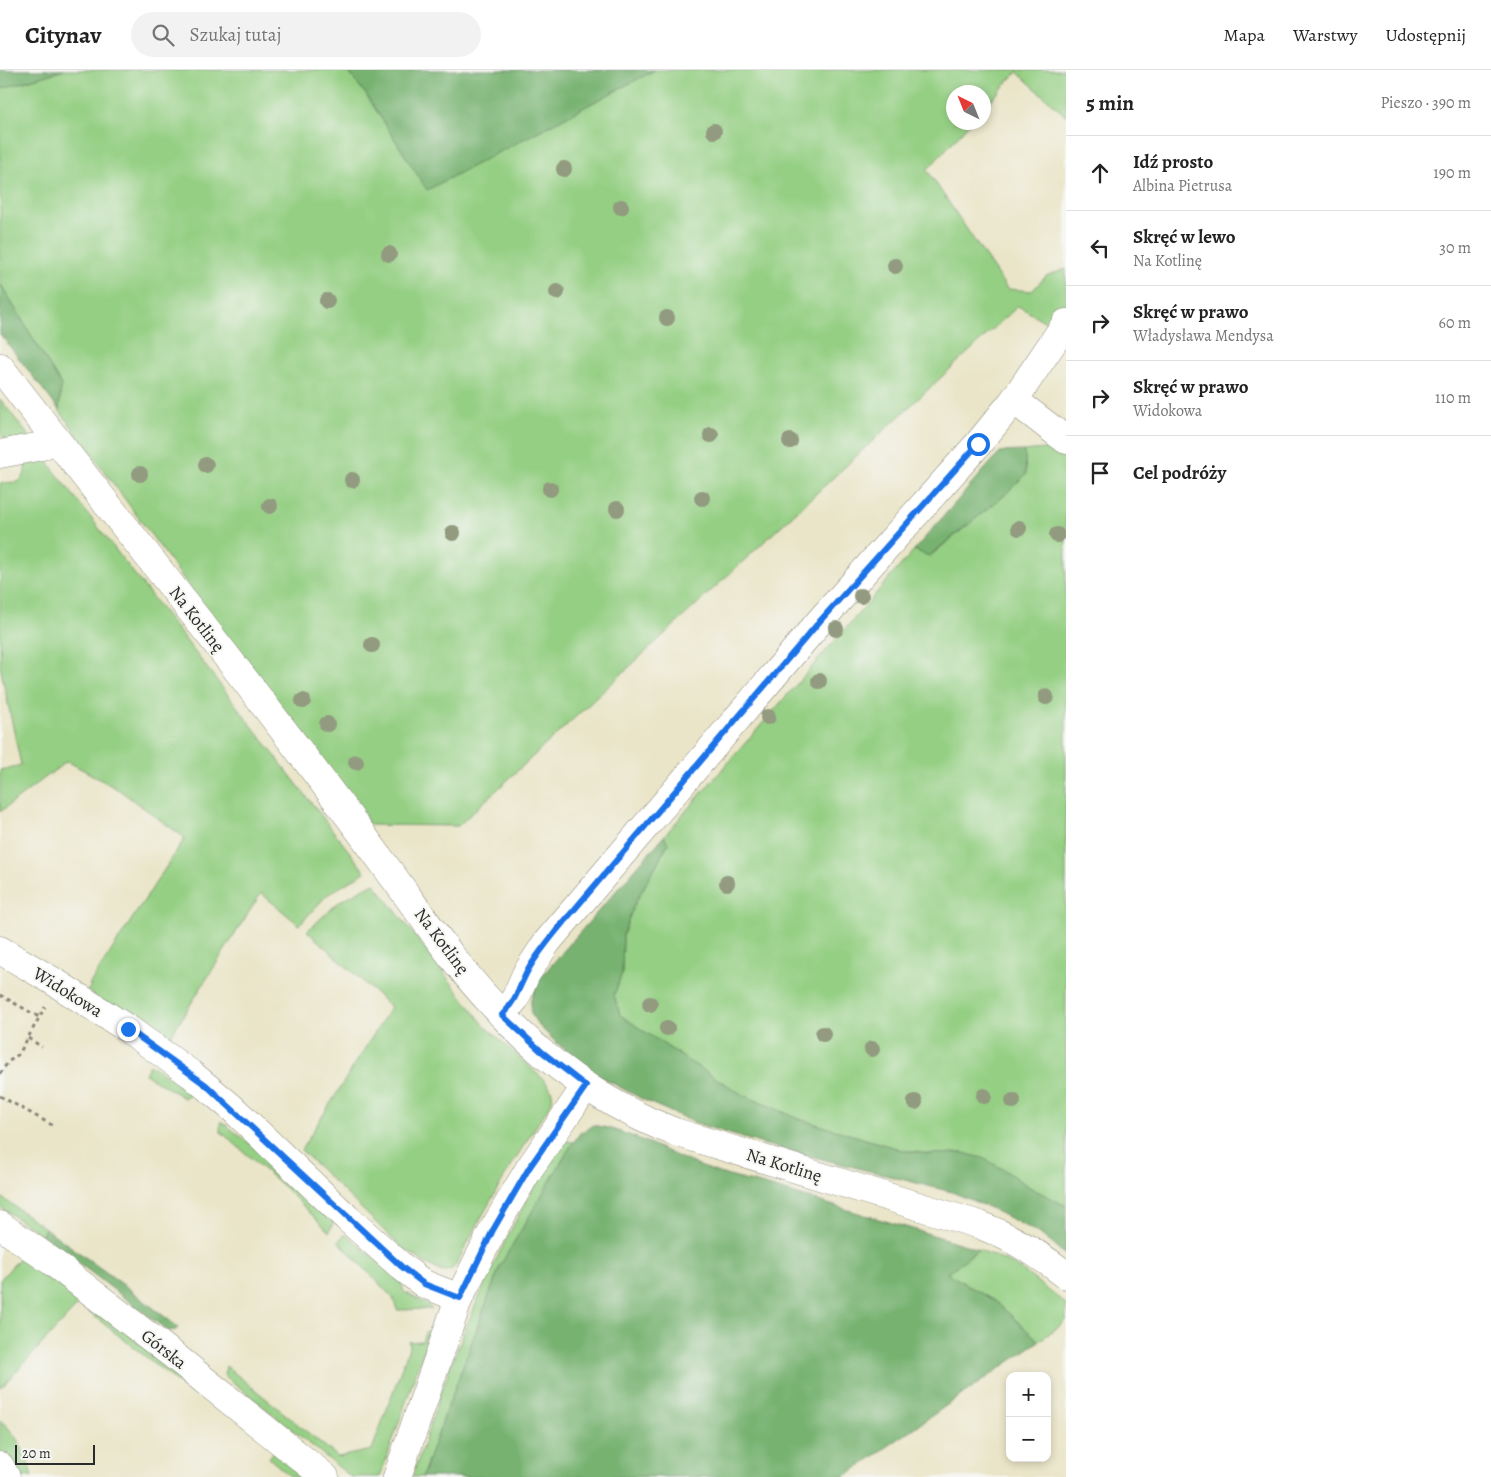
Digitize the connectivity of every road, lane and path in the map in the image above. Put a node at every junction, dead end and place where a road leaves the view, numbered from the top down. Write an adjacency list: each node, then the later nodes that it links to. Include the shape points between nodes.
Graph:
1 (1066, 323): 3 (street)
2 (0, 367): 4 (street, Na Kotlinę)
3 (1014, 400): 5 (street); 9 (street, via 820,621 547,942 526,974 515,999)
4 (54, 437): 6 (street, via 42,446); 9 (street, Na Kotlinę, via 269,711 450,954)
5 (1066, 440)
6 (0, 454)
7 (0, 950): 18 (street, Widokowa, via 128,1029 191,1074 231,1107 402,1267 424,1284)
8 (0, 995): 10 (path, via 40,1015)
9 (502, 1015): 13 (street, Na Kotlinę)
10 (28, 1038): 11 (path); 12 (path, via 19,1054)
11 (42, 1047)
12 (0, 1074)
13 (586, 1086): 17 (street, Na Kotlinę, via 653,1124 675,1132 1001,1233); 18 (street, via 529,1168 493,1230)
14 (0, 1096): 15 (path)
15 (52, 1124)
16 (0, 1225): 21 (street, Górska, via 51,1261)
17 (1066, 1274)
18 (460, 1298): 22 (street)
19 (0, 1466): 20 (street)
20 (6, 1477)
21 (325, 1477)
22 (397, 1477)

